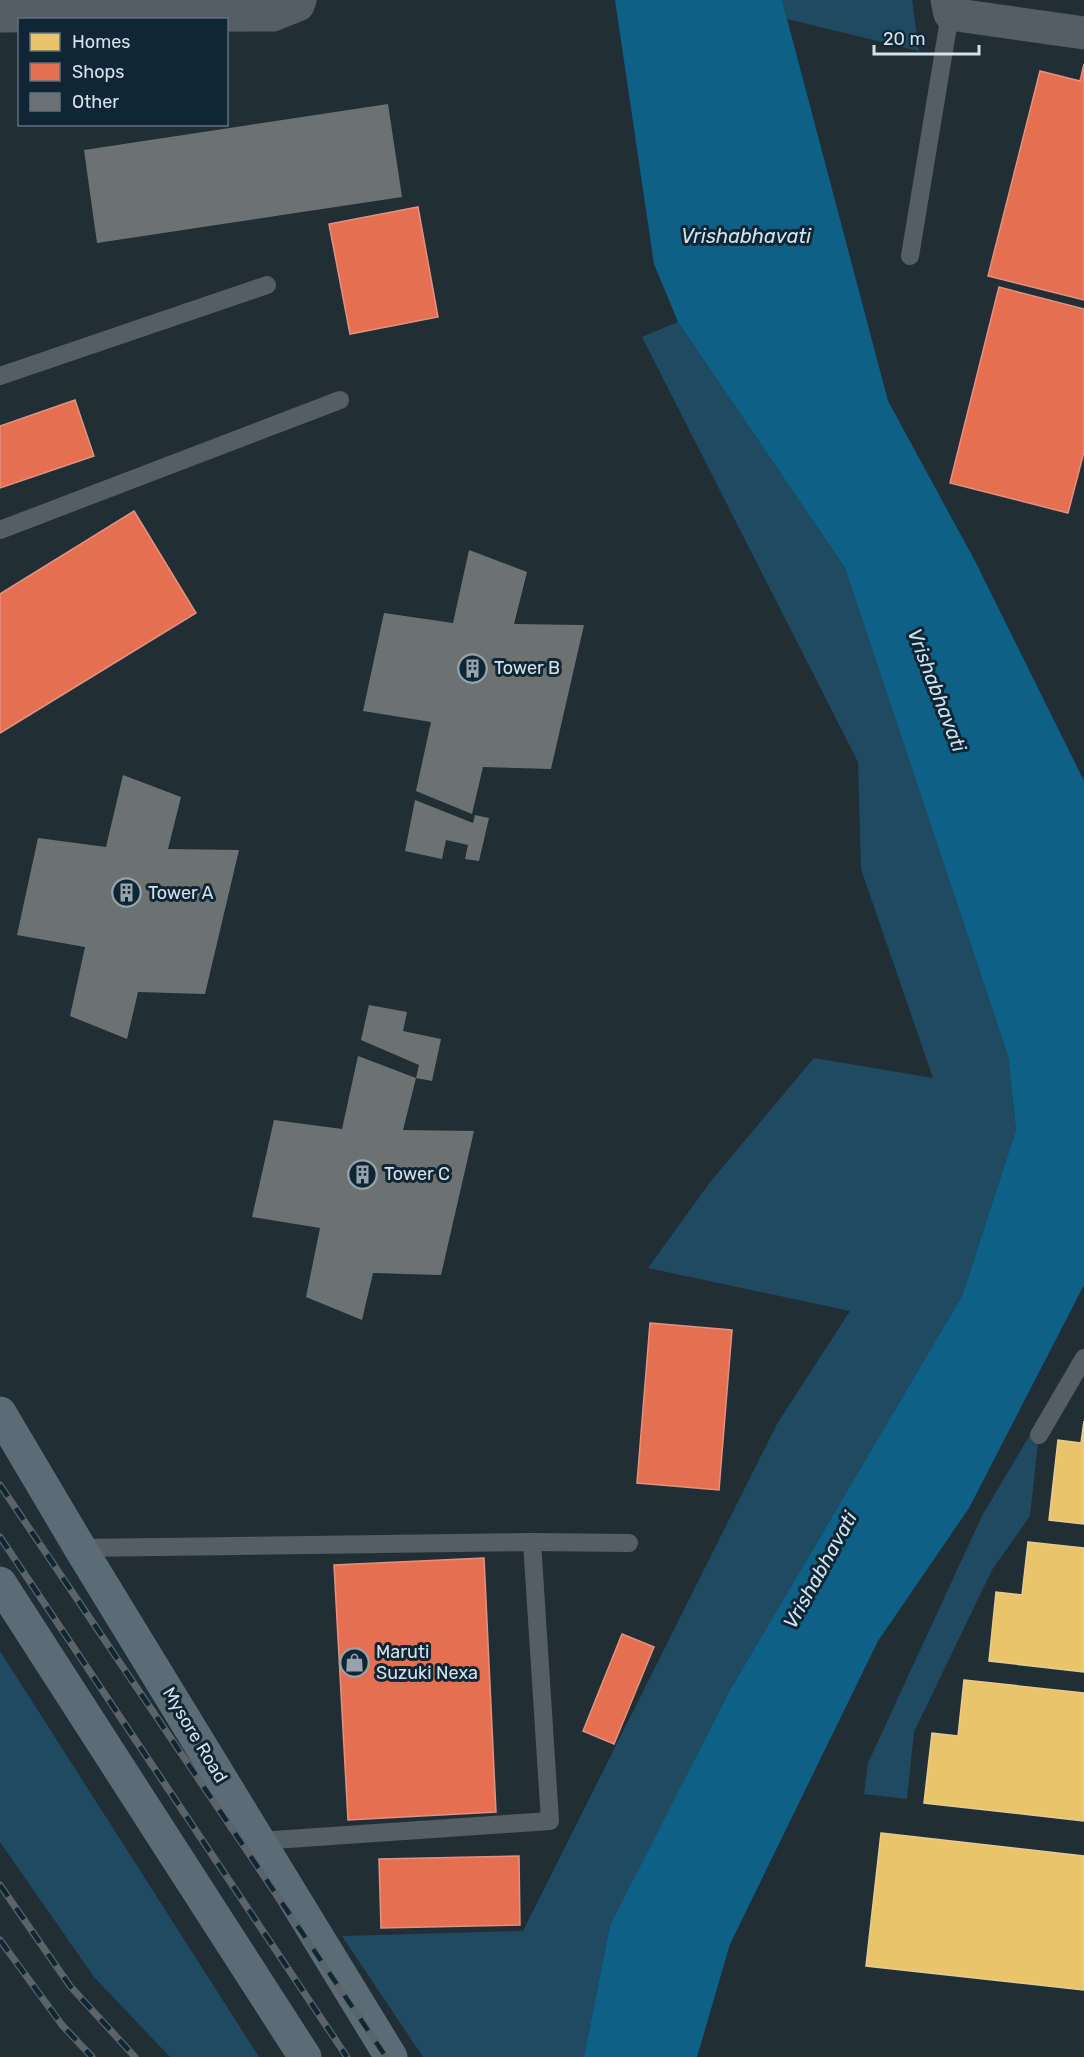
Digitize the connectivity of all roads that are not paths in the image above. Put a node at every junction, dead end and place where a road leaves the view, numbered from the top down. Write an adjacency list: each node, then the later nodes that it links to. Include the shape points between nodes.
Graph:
1 (300, 0): 3 (street, via 298,5 273,15)
2 (948, 7): 4 (street); 5 (lane)
3 (0, 16)
4 (1084, 33)
5 (910, 256)
6 (267, 285): 7 (lane)
7 (0, 376)
8 (340, 400): 9 (lane)
9 (0, 530)
10 (1084, 1358): 12 (lane)
11 (0, 1413): 15 (highway, Mysore Road)
12 (1039, 1435)
13 (532, 1542): 14 (lane); 15 (lane); 17 (lane, via 550,1821)
14 (629, 1543)
15 (80, 1548): 17 (highway, Mysore Road)
16 (0, 1583): 18 (highway)
17 (259, 1841): 19 (highway, Mysore Road)
18 (305, 2057)
19 (391, 2057)

